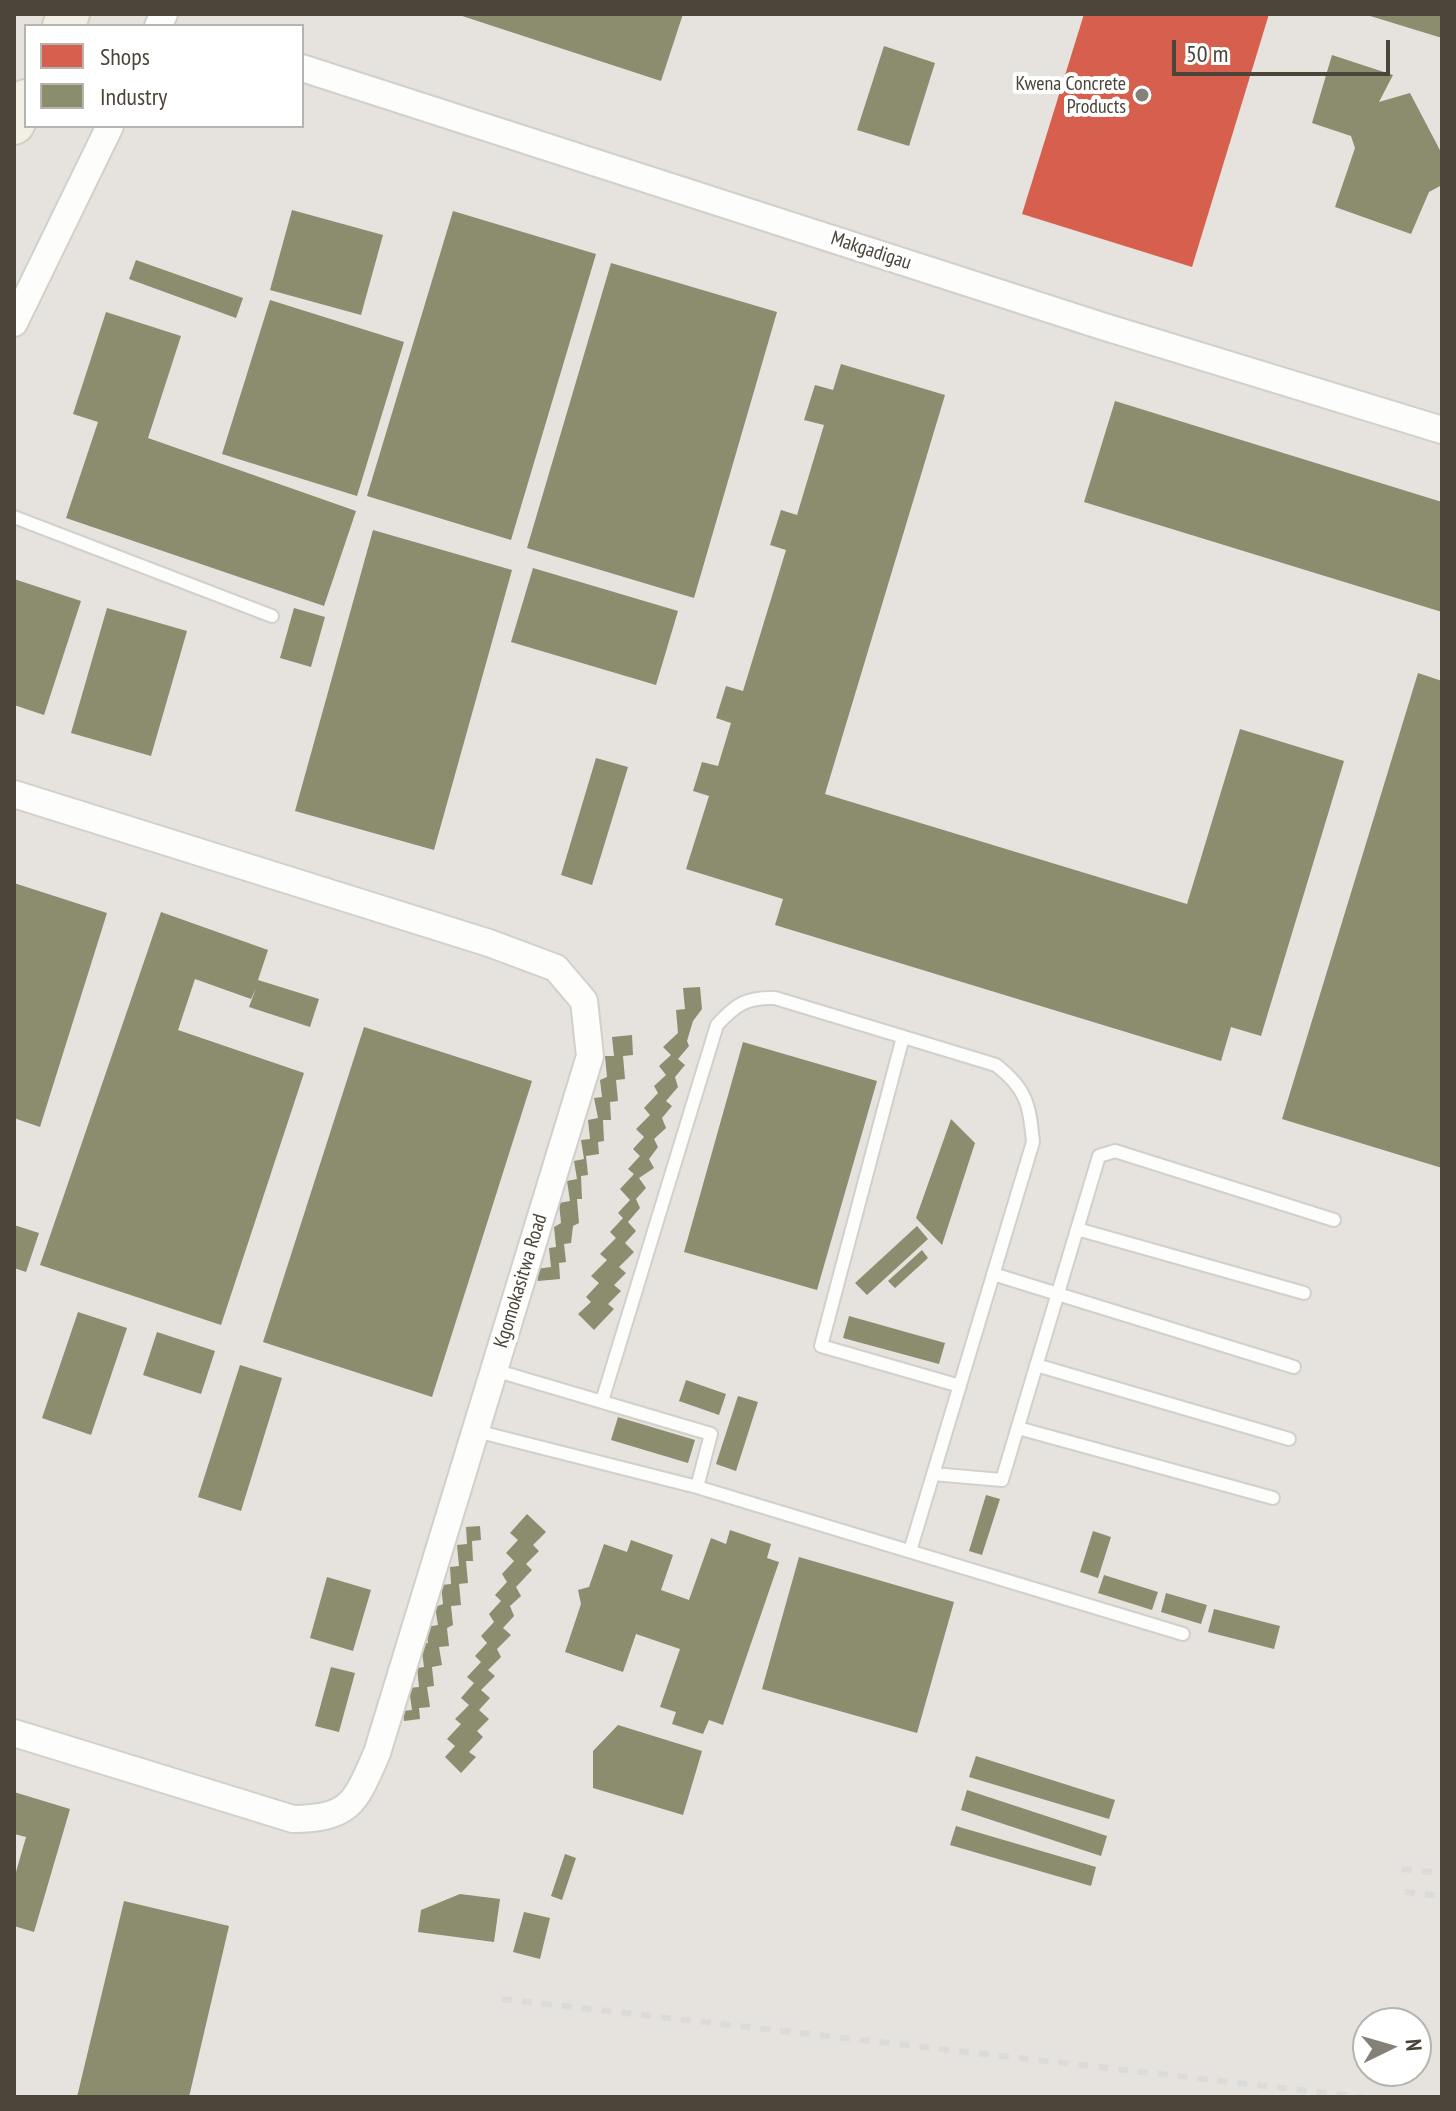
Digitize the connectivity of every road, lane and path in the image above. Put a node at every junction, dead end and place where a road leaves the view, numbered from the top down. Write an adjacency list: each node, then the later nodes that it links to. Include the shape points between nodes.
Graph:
1 (304, 69): 6 (street, Makgadigau)
2 (24, 104): 3 (main road)
3 (14, 124)
4 (109, 128): 5 (street)
5 (14, 323)
6 (1442, 430)
7 (14, 517): 8 (lane)
8 (272, 616)
9 (14, 794): 18 (street, Kgomokasitwa Road, via 489,943 556,968 584,1001 590,1056)
10 (903, 1037): 13 (lane, via 996,1065 1027,1098 1033,1142); 19 (lane, via 821,1346); 20 (lane, via 775,998 756,997 732,1007 717,1025)
11 (1334, 1220): 12 (lane, via 1115,1151 1099,1156)
12 (1077, 1229): 14 (lane); 15 (lane)
13 (993, 1274): 15 (lane); 19 (lane)
14 (1304, 1293)
15 (1058, 1294): 16 (lane); 17 (lane)
16 (1036, 1365): 21 (lane); 23 (lane)
17 (1294, 1367)
18 (494, 1370): 20 (lane); 22 (street, Kgomokasitwa Road)
19 (960, 1386): 24 (lane)
20 (602, 1401): 25 (lane, via 711,1434)
21 (1018, 1428): 24 (lane, via 1002,1480); 26 (lane)
22 (476, 1431): 25 (lane); 29 (street, Kgomokasitwa Road, via 377,1753 345,1809 293,1819)
23 (1289, 1439)
24 (933, 1474): 27 (lane)
25 (697, 1487): 27 (lane)
26 (1273, 1498)
27 (910, 1551): 28 (lane)
28 (1183, 1634)
29 (14, 1733)

